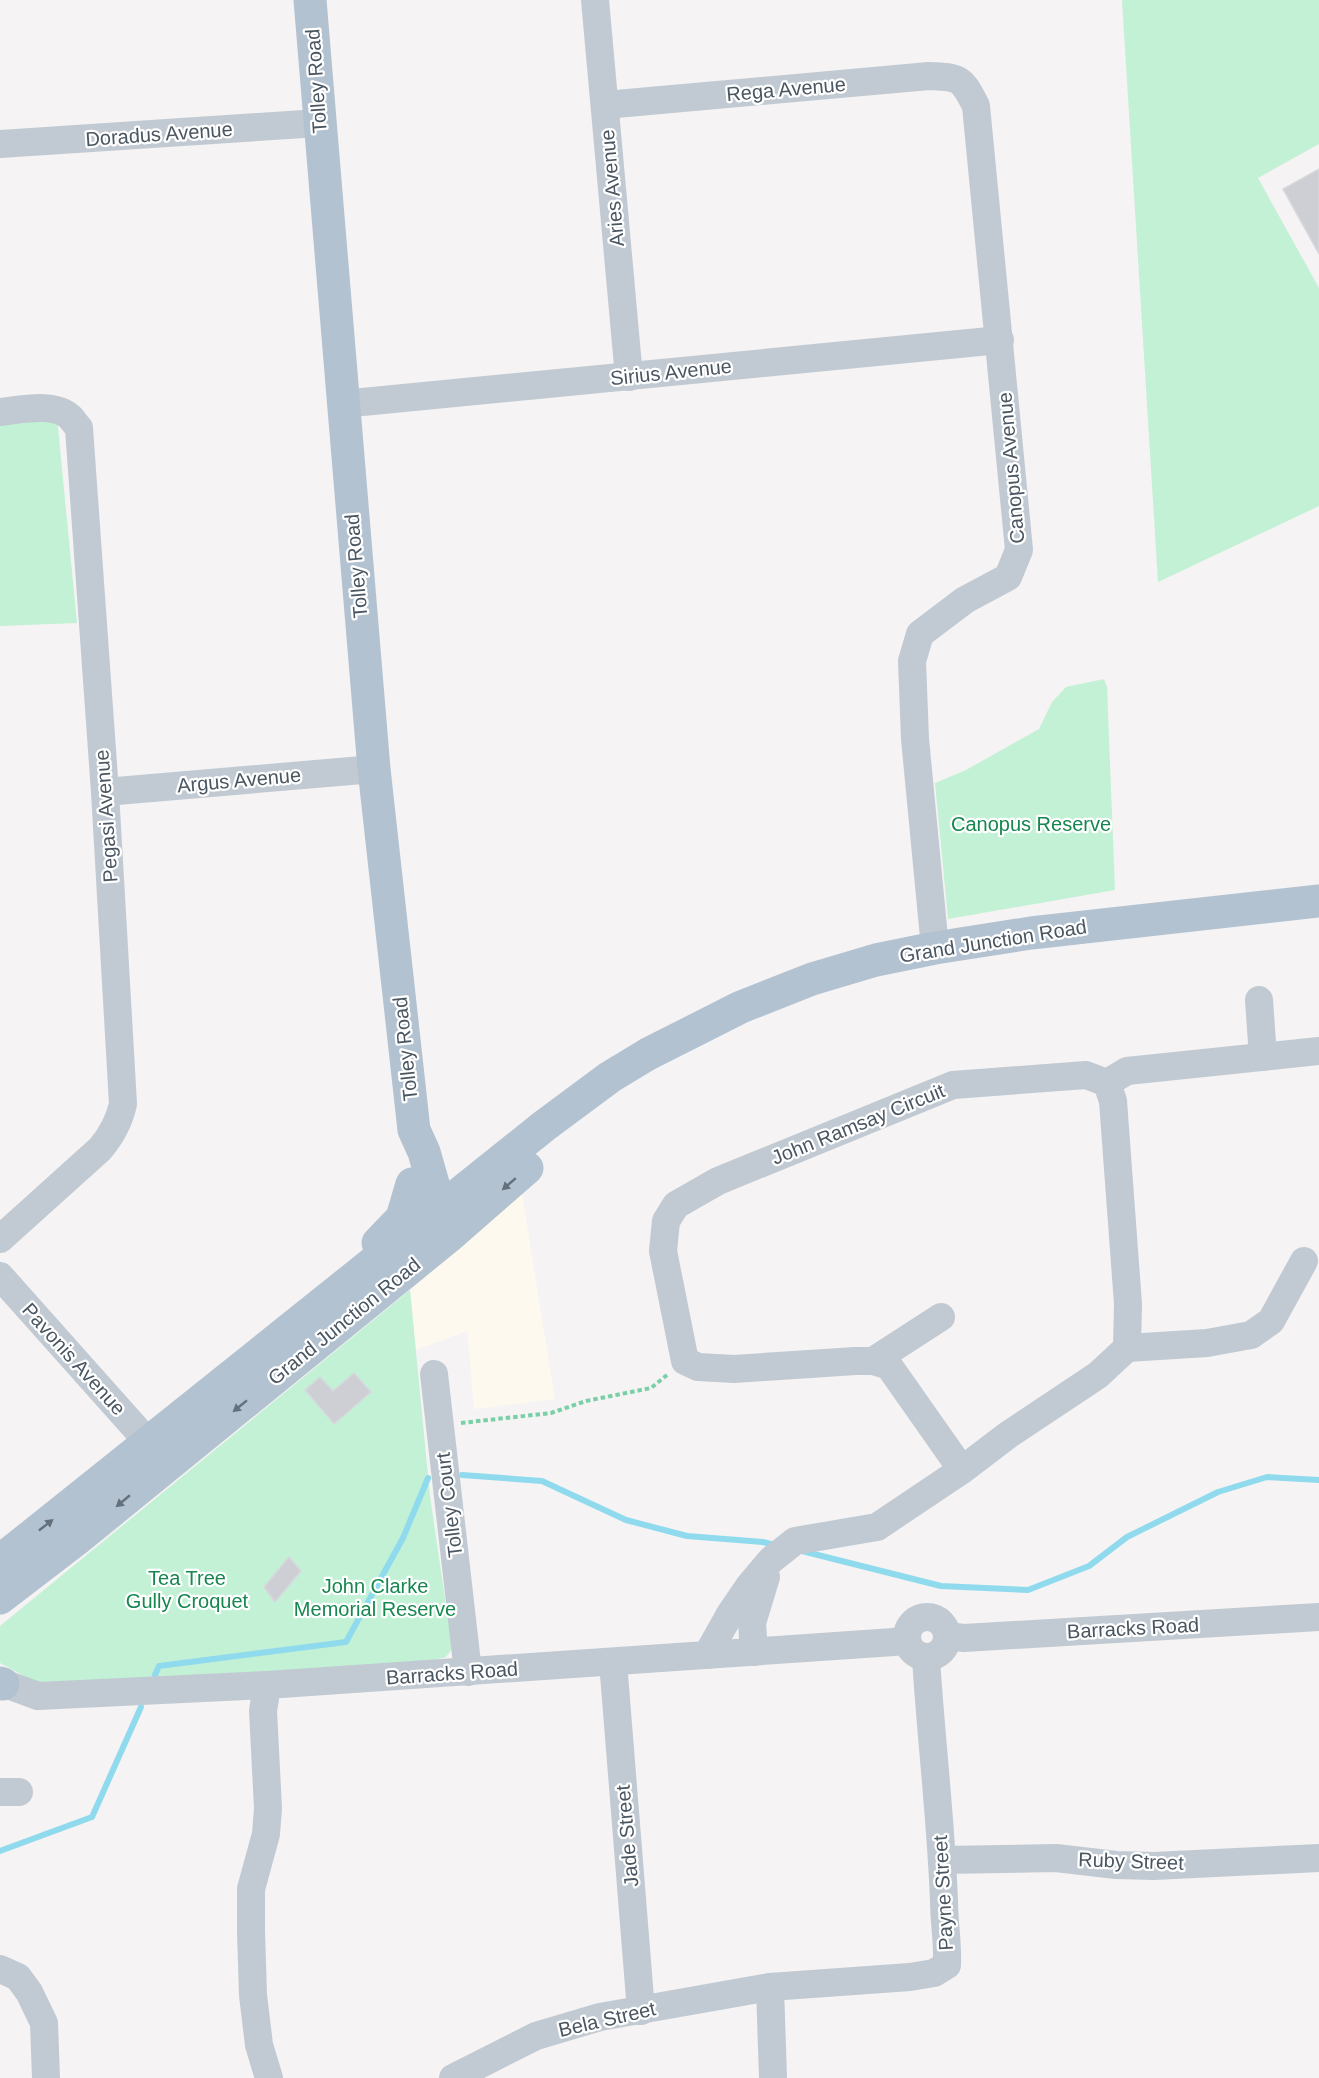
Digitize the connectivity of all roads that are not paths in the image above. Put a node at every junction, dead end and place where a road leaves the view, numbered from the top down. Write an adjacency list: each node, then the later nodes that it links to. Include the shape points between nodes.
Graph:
1 (310, 0): 5 (main road, Tolley Road)
2 (595, 0): 4 (street, Aries Avenue)
3 (965, 85): 4 (street, Rega Avenue, via 951,77 929,76); 7 (street, Canopus Avenue, via 976,106)
4 (605, 105): 8 (street, Aries Avenue)
5 (319, 123): 6 (street, Doradus Avenue); 9 (main road, Tolley Road)
6 (0, 144)
7 (1000, 340): 8 (street, Sirius Avenue); 14 (street, Canopus Avenue, via 1019,550 1008,577 964,600 920,634 912,661 915,739)
8 (629, 377): 9 (street, Sirius Avenue)
9 (342, 404): 11 (main road, Tolley Road)
10 (0, 412): 12 (street, Pegasi Avenue, via 53,410 69,416 79,429)
11 (374, 769): 12 (street, Argus Avenue); 20 (main road, Tolley Road, via 414,1130 424,1152)
12 (105, 792): 23 (street, Pegasi Avenue, via 123,1104 111,1137)
13 (1319, 902): 14 (main road, Grand Junction Road, via 1031,933)
14 (935, 948): 16 (main road, Grand Junction Road, via 812,979 741,1007)
15 (1259, 1000): 18 (street)
16 (682, 1038): 21 (main road, Grand Junction Road, via 610,1077); 22 (main road, Grand Junction Road, one-way to 22, via 558,1141)
17 (1319, 1051): 18 (street)
18 (1263, 1057): 19 (street, via 1127,1071)
19 (1107, 1083): 28 (street, via 1113,1101 1128,1304); 29 (street, John Ramsay Circuit, via 1086,1075 952,1085 718,1181 676,1205 666,1221 663,1251 685,1360 698,1367 734,1369)
20 (420, 1177): 21 (main road); 22 (main road, Tolley Road, via 423,1209); 27 (main road, via 396,1226 286,1320)
21 (482, 1177): 22 (main road, Grand Junction Road)
22 (441, 1226): 27 (main road, Grand Junction Road); 31 (main road, Grand Junction Road, one-way to 31)
23 (0, 1239)
24 (1304, 1261): 28 (street, via 1271,1321 1251,1335 1207,1343)
25 (0, 1276): 31 (street, Pavonis Avenue)
26 (941, 1317): 29 (street)
27 (272, 1343): 31 (main road, Grand Junction Road)
28 (1127, 1348): 32 (street, via 1098,1375)
29 (873, 1360): 32 (street, via 889,1366)
30 (434, 1374): 42 (street, Tolley Court)
31 (158, 1453): 34 (main road, Grand Junction Road, one-way to 31); 35 (main road, Grand Junction Road, one-way to 35, via 77,1539)
32 (962, 1470): 33 (street, via 878,1527)
33 (780, 1553): 39 (street, via 752,1623); 40 (street, via 749,1586)
34 (0, 1561)
35 (0, 1598)
36 (1319, 1617): 37 (street, Barracks Road)
37 (947, 1636): 38 (street, via 944,1649 933,1657); 38 (street, via 940,1622 926,1617 911,1624 907,1631)
38 (916, 1648): 39 (street, Barracks Road, via 894,1642); 46 (street, Payne Street)
39 (754, 1652): 40 (street, Barracks Road)
40 (707, 1654): 41 (street, Barracks Road)
41 (613, 1662): 42 (street, Barracks Road); 49 (street, Jade Street)
42 (468, 1672): 44 (street, Barracks Road)
43 (1, 1683): 44 (street, Barracks Road, via 38,1696)
44 (267, 1685): 51 (street, via 264,1711 268,1808 266,1834 251,1889 251,1931 259,2045)
45 (1319, 1858): 46 (street, Ruby Street, via 1154,1866 1056,1857)
46 (942, 1860): 48 (street, Payne Street, via 947,1965 934,1973 909,1977)
47 (0, 1969): 50 (street, via 18,1977 44,2023)
48 (770, 1987): 49 (street, Bela Street); 53 (street)
49 (641, 2011): 52 (street, Bela Street, via 600,2017 536,2036)
50 (46, 2078)
51 (269, 2078)
52 (453, 2078)
53 (773, 2078)

